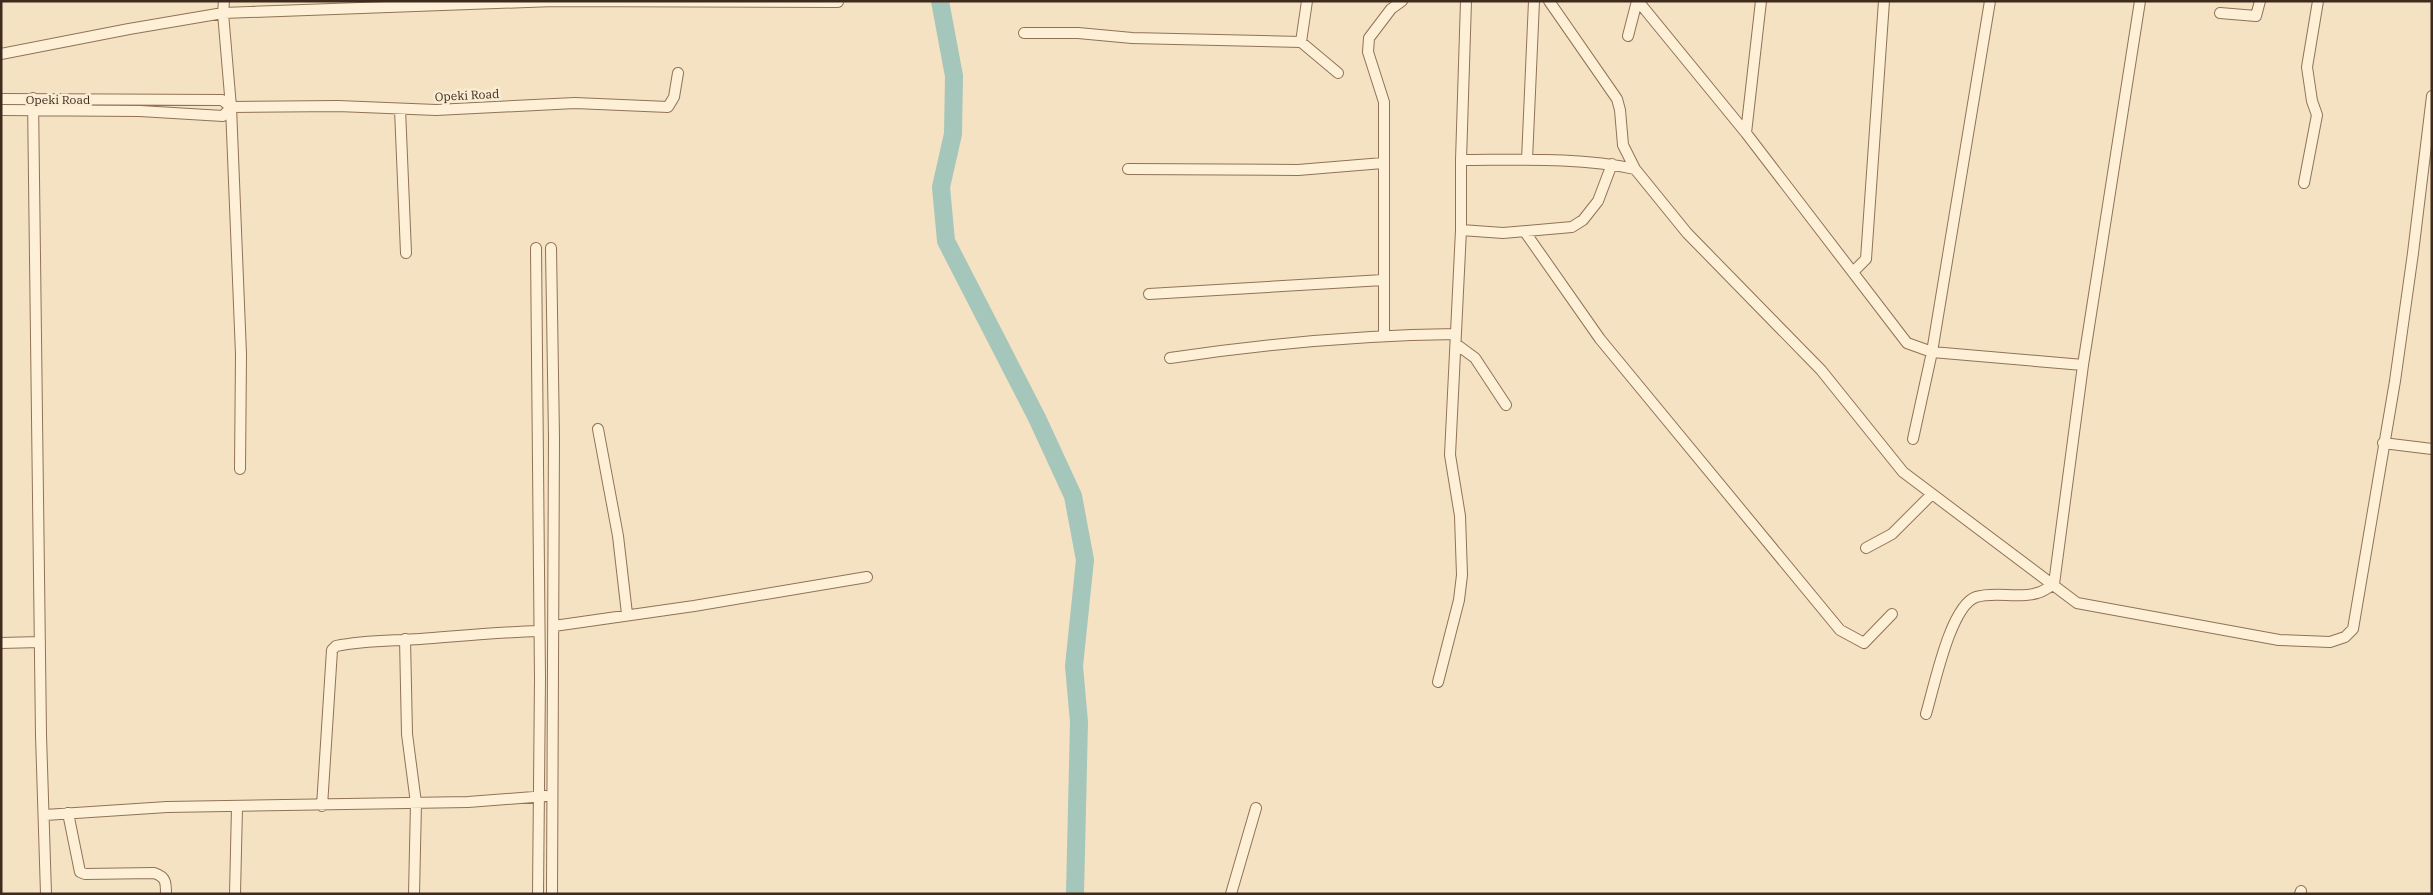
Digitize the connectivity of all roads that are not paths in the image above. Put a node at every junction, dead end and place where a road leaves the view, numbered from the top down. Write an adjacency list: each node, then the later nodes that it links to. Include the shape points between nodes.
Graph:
1 (224, 1): 15 (street)
2 (1307, 1): 19 (street)
3 (1402, 1): 35 (street, via 1391,9 1369,38 1368,52 1384,102)
4 (1466, 1): 33 (street)
5 (1534, 1): 34 (street)
6 (1549, 1): 38 (street, via 1617,99 1623,145)
7 (1637, 1): 18 (street); 32 (street)
8 (1761, 1): 32 (street)
9 (1884, 1): 45 (street, via 1866,259)
10 (1990, 1): 50 (street)
11 (2140, 1): 52 (street)
12 (2260, 1): 16 (street, via 2256,16)
13 (2318, 1): 39 (street, via 2307,67 2317,115)
14 (838, 2): 15 (street, via 554,1)
15 (223, 13): 20 (street); 27 (street)
16 (2220, 13)
17 (1024, 33): 19 (street)
18 (1628, 36)
19 (1302, 42): 22 (street)
20 (1, 54)
21 (678, 73): 28 (street, Opeki Road, via 674,97 668,107 575,104)
22 (1338, 73)
23 (2432, 96): 56 (street, via 2412,263)
24 (33, 98): 25 (street, Opeki Road); 26 (street, Opeki Road); 31 (street)
25 (1, 99)
26 (142, 99): 27 (street, Opeki Road, via 222,100); 30 (street)
27 (231, 108): 28 (street, Opeki Road, via 338,106); 30 (street, Opeki Road, via 223,116); 58 (street, via 241,354)
28 (400, 109): 44 (street)
29 (1, 110): 31 (street, Opeki Road)
30 (140, 111): 31 (street, Opeki Road)
31 (33, 112): 68 (street)
32 (1746, 133): 45 (street)
33 (1461, 160): 34 (street); 40 (street)
34 (1527, 160): 36 (street)
35 (1383, 163): 37 (street, via 1298,170); 46 (street)
36 (1612, 164): 38 (street); 41 (street, via 1598,201 1583,220 1572,227)
37 (1128, 169)
38 (1634, 169): 59 (street, via 1687,233 1821,370 1903,472)
39 (2304, 183)
40 (1461, 230): 41 (street); 49 (street)
41 (1525, 232): 64 (street, via 1600,339 1840,630 1864,643)
42 (536, 248): 66 (street)
43 (551, 248): 65 (street)
44 (406, 253)
45 (1854, 271): 50 (street, via 1907,343)
46 (1384, 280): 47 (street); 48 (street)
47 (1149, 294)
48 (1384, 335): 49 (street); 51 (street, via 1276,343)
49 (1456, 339): 53 (street, via 1474,358); 70 (street, via 1450,455 1460,516 1462,575 1460,600)
50 (1932, 352): 52 (street); 55 (street)
51 (1170, 358)
52 (2082, 365): 62 (street)
53 (1506, 405)
54 (598, 429): 63 (street, via 618,536)
55 (1913, 439)
56 (2383, 443): 57 (street); 62 (street, via 2354,622 2349,634 2339,639 2317,643 2279,640 2077,603)
57 (2432, 449)
58 (240, 469)
59 (1932, 494): 60 (street, via 1892,534); 62 (street)
60 (1866, 548)
61 (867, 577): 63 (street)
62 (2054, 584): 71 (street, via 2037,594 1976,597 1966,604 1943,653)
63 (627, 614): 65 (street)
64 (1892, 614)
65 (554, 626): 72 (street)
66 (539, 631): 67 (street); 73 (street)
67 (404, 639): 74 (street, via 407,734); 75 (street, via 341,645 332,650)
68 (40, 642): 69 (street); 79 (street)
69 (1, 643)
70 (1438, 682)
71 (1926, 714)
72 (554, 794): 73 (street); 85 (street)
73 (539, 797): 74 (street); 84 (street)
74 (416, 803): 75 (street); 83 (street)
75 (322, 806): 76 (street)
76 (237, 807): 78 (street); 82 (street)
77 (1256, 808): 86 (street)
78 (68, 813): 79 (street); 81 (street, via 80,872 154,873 166,881)
79 (45, 814): 80 (street)
80 (46, 894)
81 (166, 894)
82 (235, 894)
83 (414, 894)
84 (538, 894)
85 (552, 894)
86 (1231, 894)

